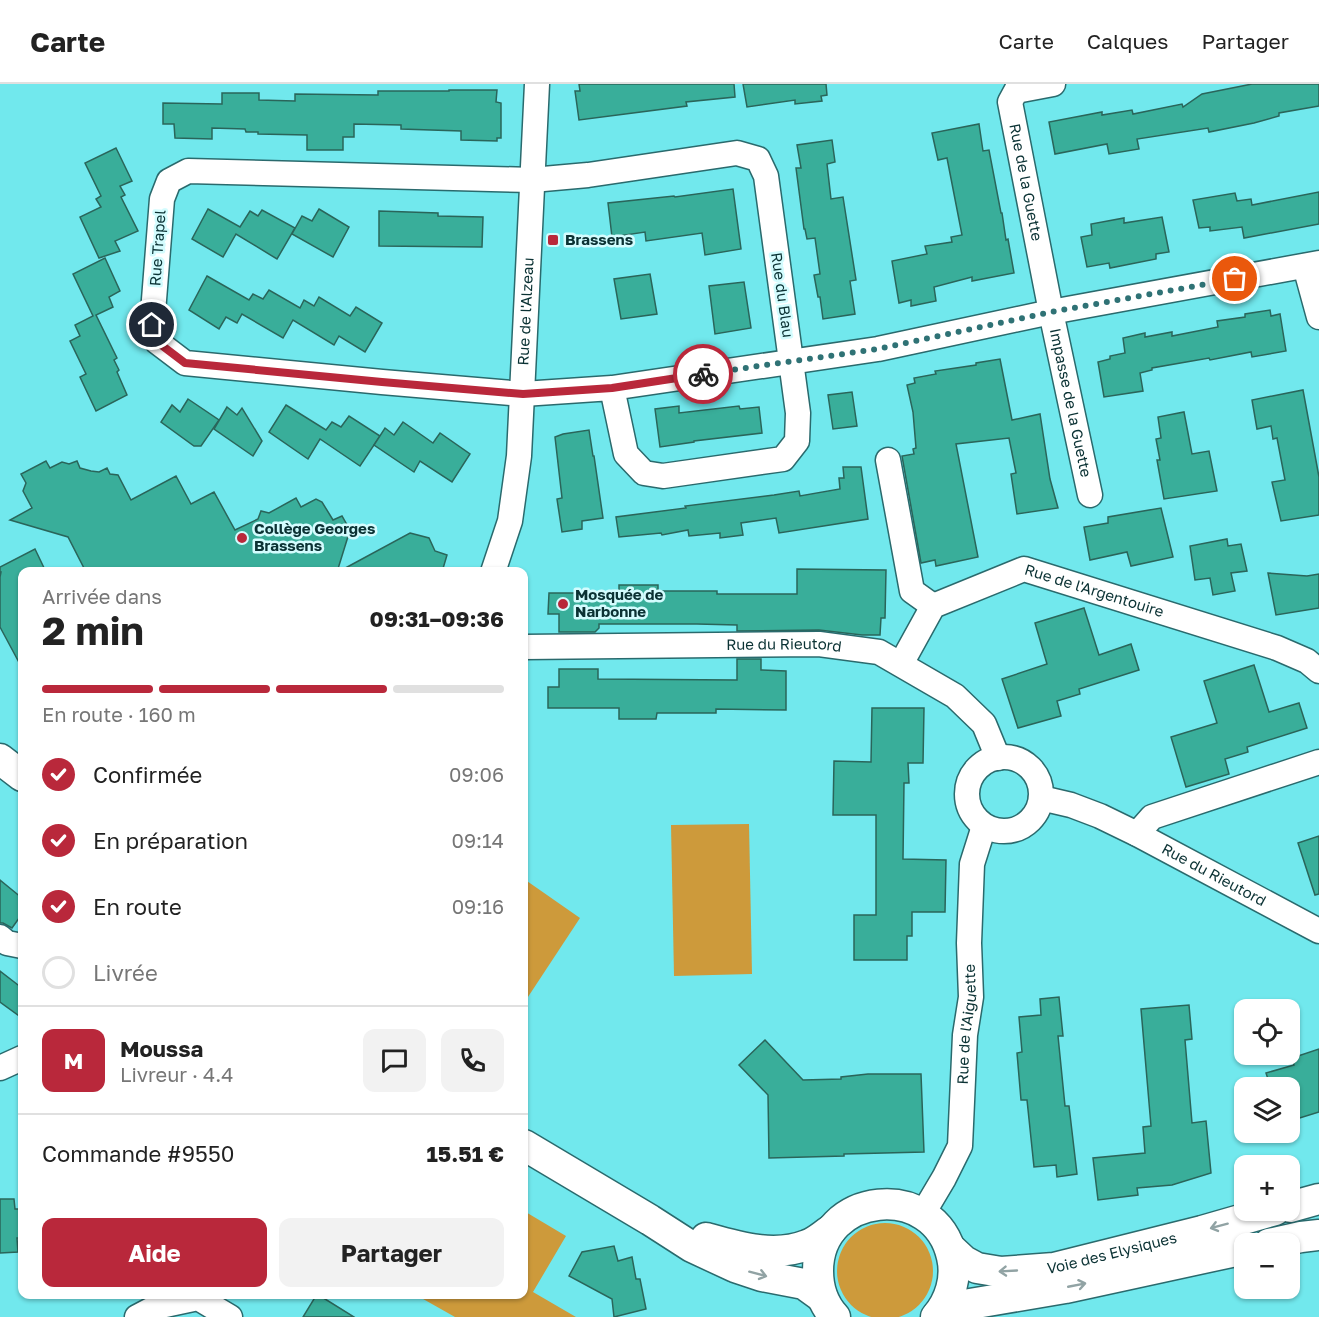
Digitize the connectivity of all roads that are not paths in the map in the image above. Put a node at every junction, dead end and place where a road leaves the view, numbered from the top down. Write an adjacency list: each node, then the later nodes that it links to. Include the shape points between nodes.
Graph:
1 (537, 84): 3 (street, Rue de l'Alzeau)
2 (1053, 84): 5 (street, Rue de la Guette, via 1016,91 1010,102)
3 (532, 180): 7 (street, Rue du Blau, via 588,176 737,153 758,159 766,176); 9 (street, Rue de l'Alzeau); 9 (street, Rue Trapel, via 188,171 169,181 162,199 152,325 156,341 185,363)
4 (1312, 265): 5 (street, Rue Trapel); 6 (street)
5 (1051, 312): 7 (street, Rue Trapel, via 878,349); 11 (street, Impasse de la Guette)
6 (1319, 317)
7 (790, 361): 8 (street, Rue Trapel); 8 (street, Rue du Blau, via 798,413 797,441 783,459 663,476 644,473 626,454)
8 (612, 388): 9 (street, Rue Trapel)
9 (523, 394): 12 (street, Rue de l'Alzeau, via 510,521)
10 (888, 460): 13 (street, via 912,591)
11 (1090, 495)
12 (495, 567)
13 (933, 606): 15 (street); 16 (street, Rue de l'Argentouire, via 1024,569 1277,648 1307,661)
14 (528, 647): 15 (street, Rue du Rieutord, via 819,644 879,652)
15 (901, 664): 17 (street, Rue du Rieutord, via 955,696 984,724)
16 (1319, 671)
17 (998, 758): 21 (street, via 1011,758 1032,769 1040,784); 22 (street, via 983,764 972,776 967,794 970,810)
18 (0, 759): 20 (street)
19 (1319, 762): 23 (street, via 1152,817)
20 (18, 773)
21 (1041, 798): 22 (street, via 1035,816 1018,829 999,832); 23 (street, Rue du Rieutord, via 1071,804)
22 (984, 826): 32 (street, Rue de l'Aiguette, via 972,864 971,997 964,1035 960,1146)
23 (1137, 834): 24 (street, Rue du Rieutord)
24 (1319, 931)
25 (0, 938): 26 (street)
26 (18, 945)
27 (18, 1061): 28 (street)
28 (0, 1068)
29 (528, 1147): 33 (street)
30 (1319, 1198): 31 (street)
31 (1300, 1203)
32 (922, 1215): 35 (street, via 898,1204 866,1206 848,1214); 38 (street, via 941,1231)
33 (650, 1220): 35 (street, via 740,1248 766,1251 788,1251); 43 (street, one-way to 43, via 692,1247 735,1267 804,1284)
34 (1237, 1221): 38 (street, Voie des Elysiques, one-way to 38, via 1054,1268 1001,1272 978,1268)
35 (831, 1230): 43 (street, via 818,1263 818,1281)
36 (1319, 1235): 37 (street)
37 (1300, 1237)
38 (950, 1248): 44 (street, via 954,1266 951,1290)
39 (1234, 1251): 44 (street, Voie des Elysiques, one-way to 39, via 958,1306 1065,1288)
40 (192, 1299): 42 (street)
41 (200, 1299): 45 (street)
42 (147, 1306)
43 (829, 1307)
44 (937, 1316)
45 (230, 1317)

